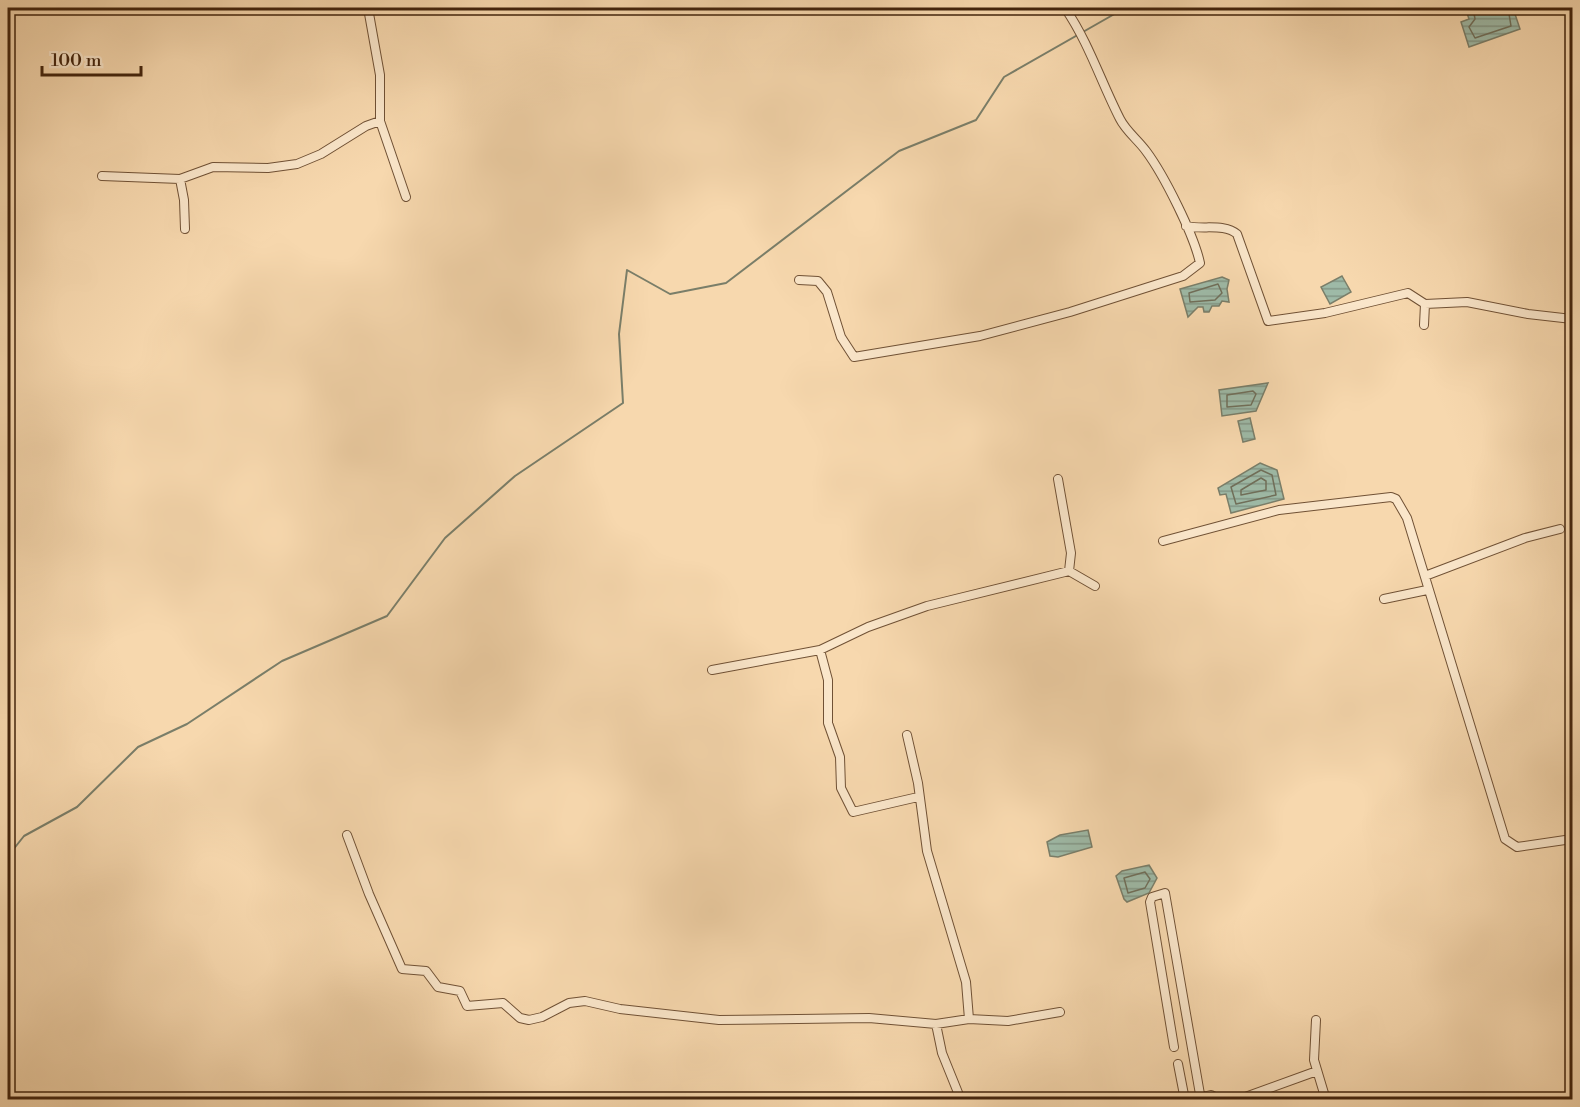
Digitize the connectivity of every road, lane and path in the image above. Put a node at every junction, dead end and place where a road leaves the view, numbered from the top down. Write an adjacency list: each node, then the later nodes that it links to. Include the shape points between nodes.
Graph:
1 (368, 8): 3 (street, via 380,75)
2 (1065, 8): 7 (street, via 1083,33 1121,122 1147,152)
3 (380, 121): 5 (street, via 297,164 268,168 213,166); 6 (street)
4 (102, 176): 5 (street)
5 (180, 179): 8 (street)
6 (406, 197)
7 (1186, 226): 9 (street, via 1200,263 1183,276 1127,296 980,336 854,357 841,337 827,292 818,281); 10 (street, via 1230,228 1237,234 1268,321 1324,313 1408,293)
8 (185, 229)
9 (799, 280)
10 (1425, 304): 11 (street, via 1467,302); 12 (street)
11 (1572, 319)
12 (1424, 325)
13 (1058, 479): 16 (street, via 1071,553)
14 (1560, 530): 17 (street, via 1525,538)
15 (1163, 541): 17 (street, via 1279,510 1391,497 1407,518)
16 (1069, 571): 18 (street); 21 (street, via 927,606 868,627)
17 (1425, 576): 19 (street)
18 (1095, 586)
19 (1427, 590): 20 (street); 26 (street, via 1505,839 1517,847)
20 (1384, 599)
21 (820, 650): 22 (street); 24 (street, via 828,680 828,723 840,757 841,788 853,812)
22 (712, 670)
23 (907, 735): 24 (street)
24 (918, 797): 28 (street, via 927,851 966,982)
25 (347, 835): 30 (street, via 402,969 426,970 438,987 460,991 467,1006 503,1003 520,1018 529,1020 569,1003 585,1001 620,1009 719,1020 869,1018)
26 (1572, 838)
27 (1060, 1012): 28 (street, via 1008,1021)
28 (969, 1018): 30 (street)
29 (1316, 1020): 33 (street)
30 (936, 1024): 35 (street, via 942,1053)
31 (1174, 1047): 34 (street, via 1149,902 1152,897 1165,894)
32 (1178, 1064): 36 (street)
33 (1317, 1071): 39 (street); 40 (street)
34 (1201, 1098): 37 (street); 38 (street, via 1211,1095)
35 (961, 1100)
36 (1185, 1100)
37 (1190, 1100)
38 (1221, 1100)
39 (1237, 1100)
40 (1326, 1100)

